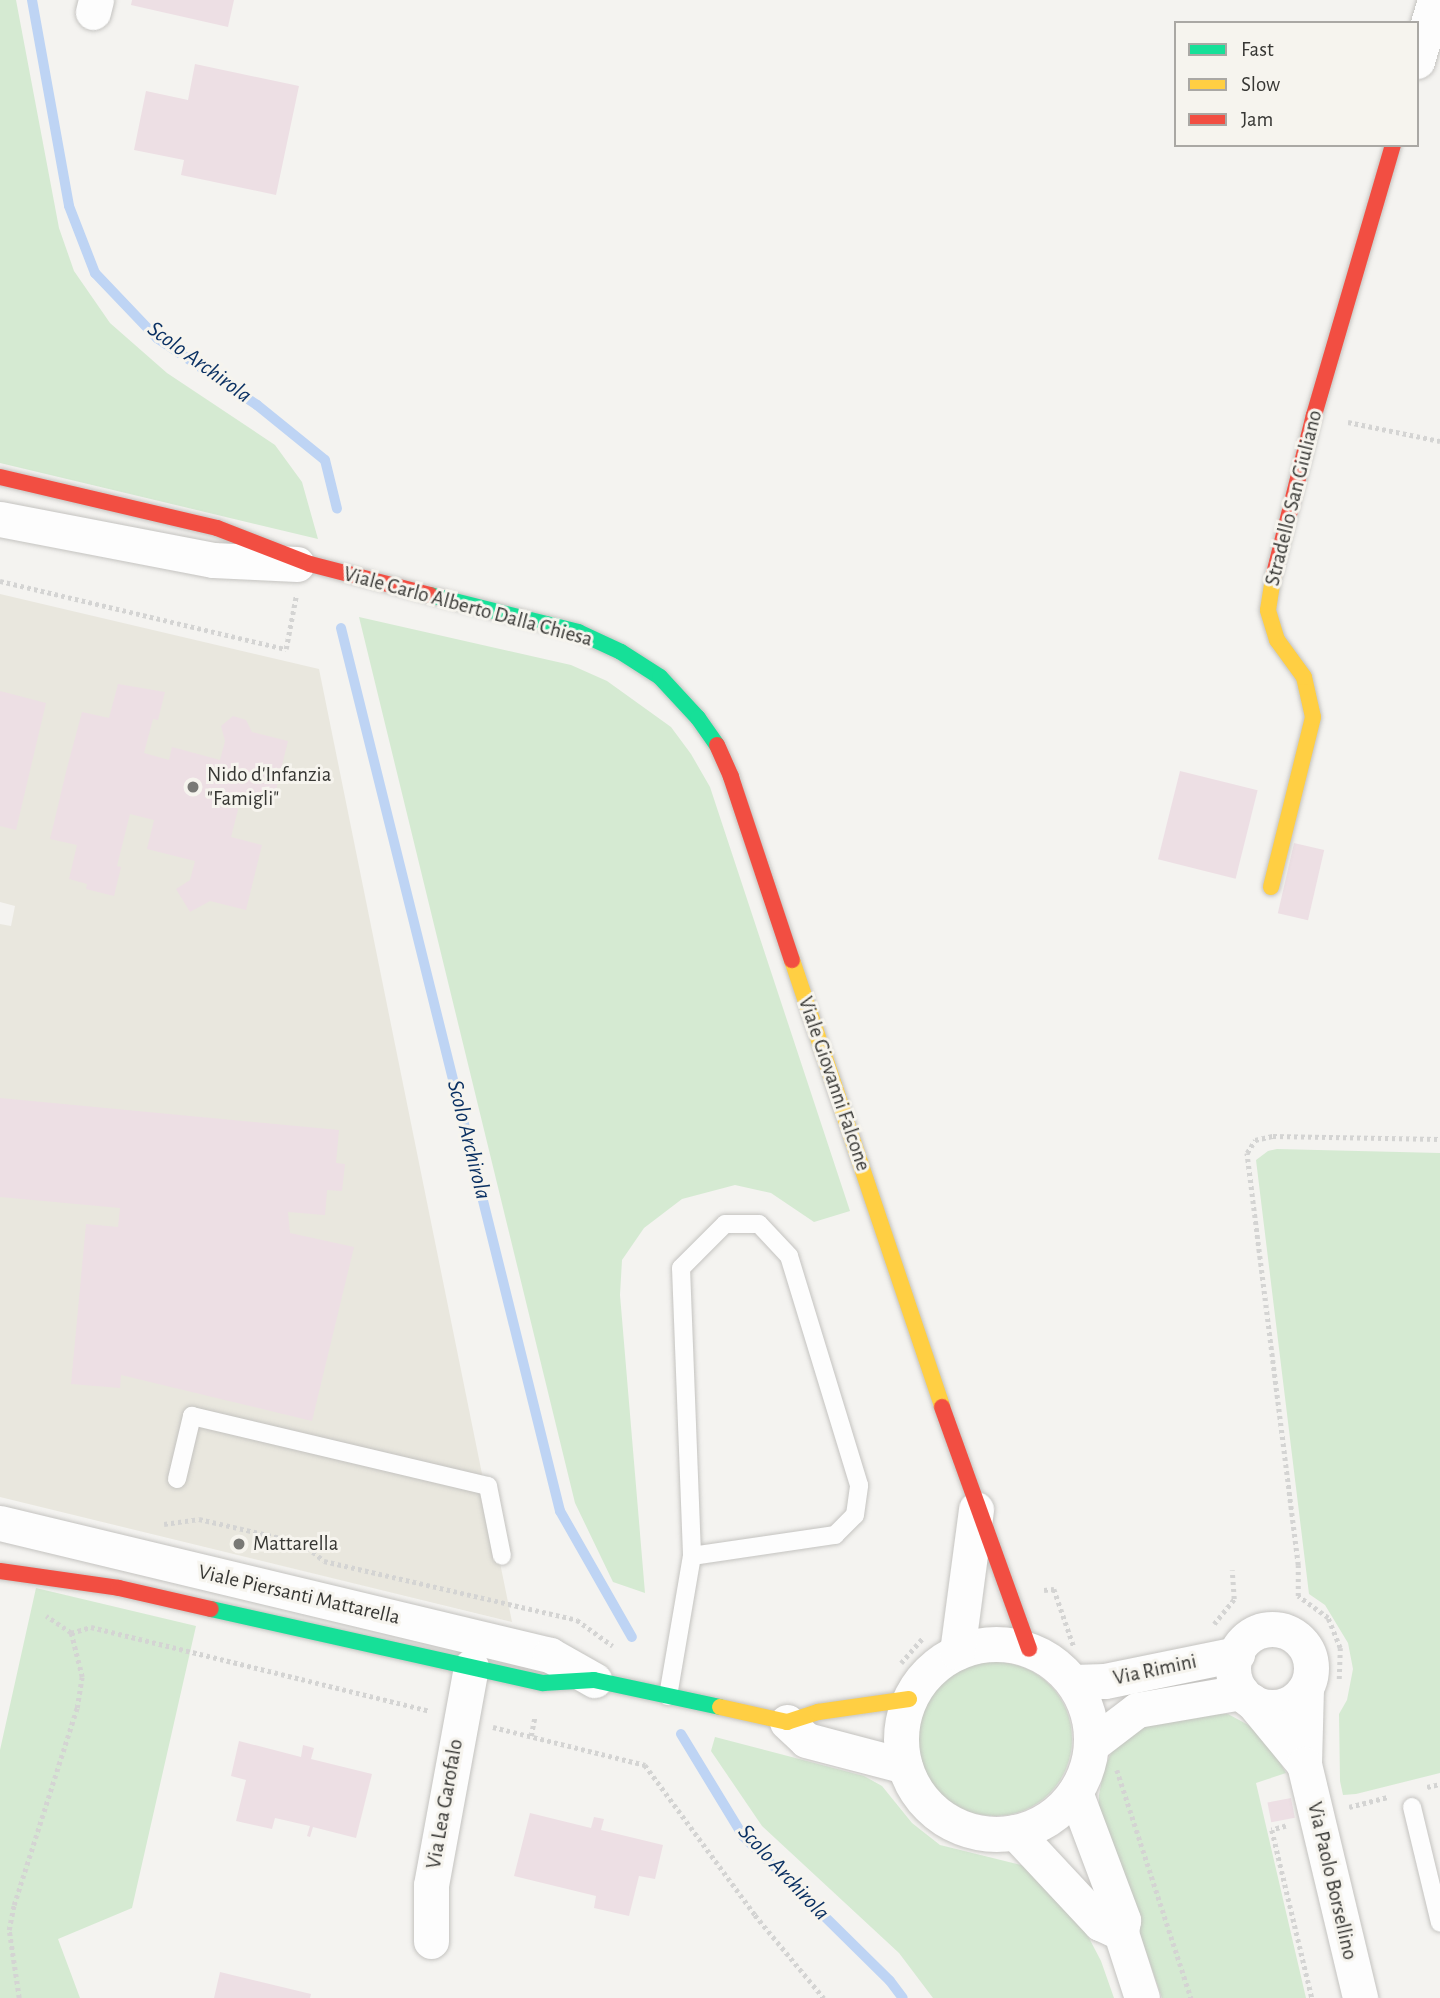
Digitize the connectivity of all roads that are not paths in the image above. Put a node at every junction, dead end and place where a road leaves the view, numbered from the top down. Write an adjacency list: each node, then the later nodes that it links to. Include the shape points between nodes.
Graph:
1 (1435, 0): 2 (street)
2 (1419, 54)
3 (1392, 147): 8 (street, Stradello San Giuliano, via 1314,415 1269,599 1277,640 1304,677 1313,717)
4 (0, 477): 6 (street, Viale Carlo Alberto Dalla Chiesa, via 217,528)
5 (0, 519): 6 (street, Viale Carlo Alberto Dalla Chiesa, via 213,560)
6 (306, 564): 7 (street, Viale Carlo Alberto Dalla Chiesa, via 578,632)
7 (660, 677): 10 (street, Viale Giovanni Falcone, via 698,718 731,777)
8 (1271, 887)
9 (177, 1479): 12 (lane, via 192,1416 488,1486)
10 (976, 1508): 15 (street, Viale Giovanni Falcone); 16 (street, Viale Giovanni Falcone)
11 (0, 1523): 20 (street, Viale Piersanti Mattarella, via 550,1655)
12 (502, 1556)
13 (692, 1556): 13 (lane, via 835,1535 855,1515 859,1485 789,1256 759,1224 725,1224 681,1268); 23 (lane)
14 (0, 1571): 18 (street, Viale Piersanti Mattarella, via 119,1588)
15 (1029, 1649): 16 (street, via 993,1644); 19 (street, via 1060,1668)
16 (957, 1652): 21 (street, via 921,1680)
17 (1237, 1654): 19 (street, Via Rimini, via 1105,1681); 22 (street, via 1249,1637 1264,1630 1283,1630 1306,1648 1311,1674); 24 (street, via 1234,1677)
18 (471, 1667): 20 (street, Viale Piersanti Mattarella, via 543,1683); 34 (street, Via Lea Garofalo, via 431,1885)
19 (1077, 1667): 26 (street, via 1090,1723)
20 (594, 1680): 23 (street, Viale Piersanti Mattarella)
21 (901, 1684): 25 (street, Viale Piersanti Mattarella); 28 (street)
22 (1320, 1688): 24 (street, Via Rimini, via 1281,1707 1268,1707); 27 (street)
23 (668, 1696): 25 (street, Viale Piersanti Mattarella)
24 (1246, 1697): 26 (street, Via Rimini, via 1137,1710); 27 (street)
25 (787, 1722): 28 (street, Viale Piersanti Mattarella, via 806,1740)
26 (1104, 1751): 29 (street, via 1086,1769)
27 (1304, 1764): 36 (street, Via Paolo Borsellino)
28 (905, 1766): 31 (street, via 924,1801 947,1820 975,1832)
29 (1075, 1792): 31 (street, via 1049,1818); 33 (street, via 1123,1920)
30 (1414, 1799): 32 (lane)
31 (1015, 1832): 33 (street, via 1100,1923)
32 (1440, 1923)
33 (1121, 1933): 35 (street)
34 (431, 1941)
35 (1142, 1998)
36 (1360, 1998)

